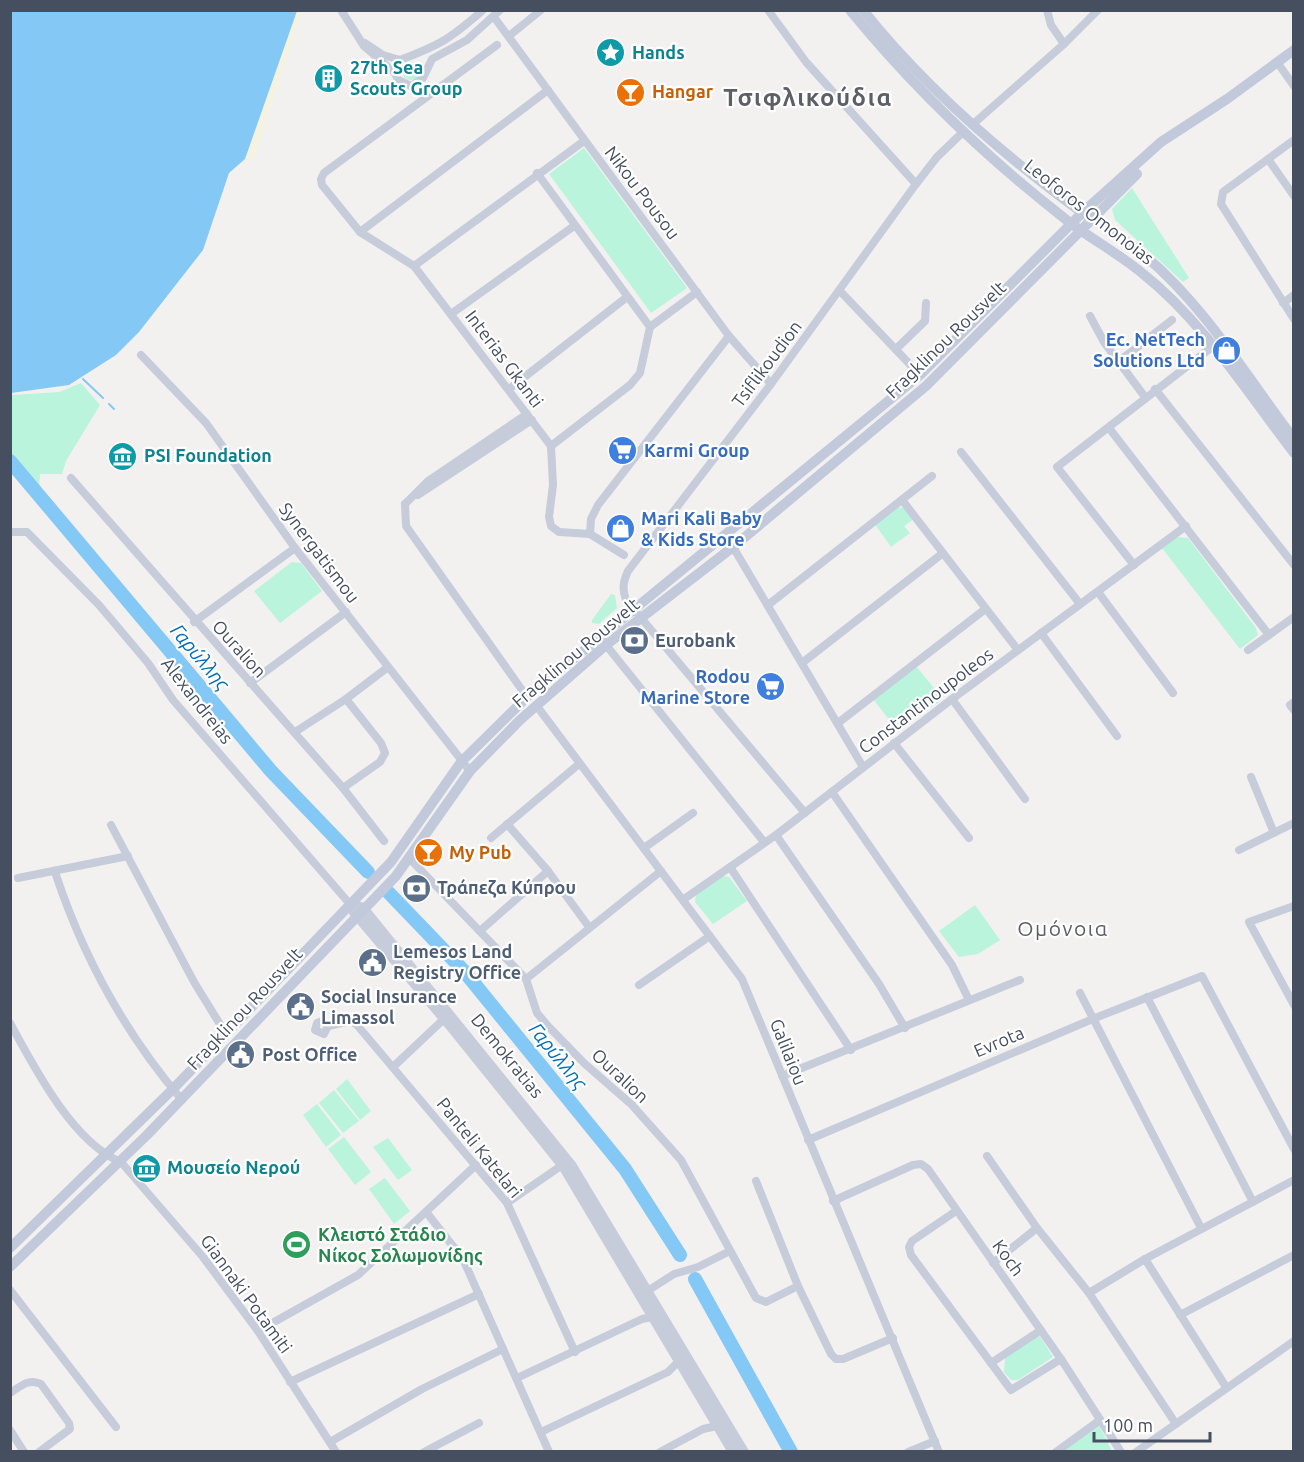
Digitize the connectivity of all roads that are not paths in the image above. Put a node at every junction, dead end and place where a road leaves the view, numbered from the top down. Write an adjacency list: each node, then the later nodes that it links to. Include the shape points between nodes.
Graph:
1 (341, 10): 11 (street)
2 (483, 10): 15 (street, via 451,39)
3 (541, 10): 10 (street)
4 (768, 10): 27 (street, via 806,62)
5 (850, 10): 22 (main road, Leoforos Omonoias, via 883,50)
6 (863, 10): 22 (main road, Leoforos Omonoias)
7 (1047, 10): 12 (street, via 1051,25)
8 (1098, 10): 12 (street, Tsiflikoudion)
9 (497, 14): 10 (street, Nikou Pousou); 18 (street, via 458,46 432,59)
10 (509, 36): 21 (street, Nikou Pousou)
11 (359, 39): 16 (street, via 383,55); 19 (street)
12 (1064, 44): 22 (street, Tsiflikoudion)
13 (497, 45): 32 (street, Interias Gkanti, via 324,173 322,185)
14 (1293, 50): 17 (main road, Fragklinou Rousvelt)
15 (409, 57): 16 (street); 18 (street, via 422,63)
16 (400, 60): 19 (street)
17 (1277, 62): 20 (street); 29 (main road, Fragklinou Rousvelt, via 1166,146)
18 (425, 70): 19 (street, via 423,78 411,86 398,80)
19 (395, 73)
20 (1293, 86)
21 (548, 90): 24 (street, Nikou Pousou); 32 (street)
22 (967, 128): 27 (street, Tsiflikoudion); 29 (main road, Leoforos Omonoias); 31 (main road, Leoforos Omonoias)
23 (1293, 140): 25 (street)
24 (584, 141): 26 (street); 35 (street, Nikou Pousou)
25 (1268, 159): 28 (street); 39 (street, via 1222,192 1221,204)
26 (537, 173): 30 (street); 33 (street)
27 (916, 184): 34 (street, Tsiflikoudion)
28 (1293, 196)
29 (1086, 216): 31 (main road, Fragklinou Rousvelt); 57 (main road, Leoforos Omonoias, via 1144,255 1199,311)
30 (574, 226): 37 (street); 40 (street)
31 (1075, 227): 46 (main road, Leoforos Omonoias, via 1143,273 1191,320); 50 (main road, Fragklinou Rousvelt); 67 (main road, Fragklinou Rousvelt, via 926,386)
32 (360, 232): 33 (street, Interias Gkanti)
33 (414, 266): 40 (street, Interias Gkanti)
34 (840, 291): 47 (street); 51 (street, Tsiflikoudion)
35 (697, 292): 44 (street); 45 (street, Nikou Pousou)
36 (1293, 295): 39 (street)
37 (627, 297): 44 (street); 52 (street)
38 (926, 303): 47 (street, via 925,321)
39 (1283, 303): 42 (street)
40 (451, 314): 52 (street, Interias Gkanti)
41 (1090, 316): 49 (street)
42 (1293, 319)
43 (1172, 320): 49 (street)
44 (650, 327): 58 (street, via 640,373)
45 (729, 336): 51 (street, Nikou Pousou); 66 (street, via 598,505 591,519)
46 (1212, 347): 53 (street); 60 (main road, Leoforos Omonoias)
47 (896, 350): 50 (street)
48 (141, 356): 68 (street, Synergatismou, via 206,423)
49 (1118, 362): 54 (street)
50 (920, 375): 76 (main road, Fragklinou Rousvelt)
51 (771, 384): 76 (street, Tsiflikoudion, via 627,571 623,590)
52 (509, 389): 55 (street, Interias Gkanti)
53 (1155, 389): 54 (street); 72 (street)
54 (1144, 397): 56 (street)
55 (529, 417): 58 (street, Interias Gkanti); 91 (street, via 428,481 405,504 406,526)
56 (1108, 428): 64 (street); 71 (street, via 1057,467)
57 (1293, 439)
58 (551, 446): 66 (street, via 552,526 559,532)
59 (961, 452): 74 (street)
60 (1293, 453)
61 (932, 476): 63 (street)
62 (71, 478): 81 (street, Ouralion)
63 (902, 500): 69 (street); 75 (street)
64 (1186, 526): 71 (street, Constantinoupoleos); 83 (street)
65 (11, 532): 128 (street, Alexandreias, via 27,532 99,605 148,663 173,700)
66 (590, 534): 70 (street)
67 (733, 547): 75 (street); 80 (main road, Fragklinou Rousvelt)
68 (295, 548): 78 (street, Synergatismou); 81 (street)
69 (943, 553): 77 (street); 87 (street)
70 (624, 555)
71 (1134, 565): 73 (street, Constantinoupoleos)
72 (1293, 565)
73 (1098, 592): 74 (street, Constantinoupoleos); 90 (street)
74 (1080, 604): 82 (street, Constantinoupoleos)
75 (768, 605): 87 (street)
76 (633, 609): 80 (street, Tsiflikoudion); 91 (main road, Fragklinou Rousvelt)
77 (984, 610): 85 (street); 95 (street)
78 (346, 612): 88 (street, Synergatismou); 89 (street)
79 (1293, 617): 83 (street)
80 (642, 619): 84 (main road, Fragklinou Rousvelt); 108 (street, Tsiflikoudion)
81 (194, 622): 89 (street, Ouralion)
82 (1041, 633): 85 (street, Constantinoupoleos); 97 (street)
83 (1269, 635): 86 (street)
84 (606, 645): 94 (main road, Fragklinou Rousvelt); 117 (street)
85 (1018, 650): 93 (street, Constantinoupoleos)
86 (1248, 650)
87 (802, 663): 95 (street)
88 (388, 667): 92 (street); 99 (street, Synergatismou)
89 (250, 683): 96 (street, Ouralion)
90 (1173, 693)
91 (526, 697): 99 (main road, Fragklinou Rousvelt)
92 (346, 699): 96 (street); 104 (street, via 385,753 380,762)
93 (952, 699): 98 (street, Constantinoupoleos); 106 (street)
94 (536, 705): 100 (street, Galilaiou); 102 (main road, Fragklinou Rousvelt)
95 (838, 723): 101 (street)
96 (295, 732): 104 (street, Ouralion)
97 (1117, 736)
98 (894, 743): 101 (street, Constantinoupoleos); 115 (street)
99 (461, 762): 102 (street, Synergatismou); 128 (main road, Fragklinou Rousvelt, via 391,862)
100 (579, 764): 110 (street); 118 (street, Galilaiou)
101 (863, 767): 105 (street, Constantinoupoleos)
102 (470, 771): 121 (main road, Fragklinou Rousvelt)
103 (1251, 777): 112 (street)
104 (343, 788): 116 (street, Ouralion)
105 (832, 792): 108 (street, Constantinoupoleos); 140 (street, via 952,965)
106 (1025, 799)
107 (693, 813): 118 (street)
108 (805, 813): 113 (street, Constantinoupoleos)
109 (1293, 823): 112 (street)
110 (507, 824): 114 (street); 123 (street)
111 (111, 825): 120 (street)
112 (1274, 833): 119 (street)
113 (776, 835): 117 (street, Constantinoupoleos); 146 (street)
114 (491, 838)
115 (969, 838)
116 (384, 841)
117 (764, 842): 122 (street, Constantinoupoleos)
118 (644, 848): 124 (street, Galilaiou)
119 (1239, 850)
120 (128, 856): 125 (street); 147 (street)
121 (410, 859): 130 (main road, Fragklinou Rousvelt); 133 (street, Ouralion)
122 (730, 867): 127 (street, Constantinoupoleos); 148 (street)
123 (548, 871): 132 (street); 133 (street)
124 (661, 871): 127 (street, Galilaiou); 132 (street)
125 (56, 872): 126 (street); 151 (street, via 91,962 148,1060)
126 (18, 878)
127 (684, 899): 134 (street, Galilaiou)
128 (350, 903): 130 (street, Demokratias); 131 (street, Demokratias); 147 (main road, Fragklinou Rousvelt)
129 (1293, 906): 141 (street, via 1249,922)
130 (363, 908): 131 (main road, Fragklinou Rousvelt); 142 (street, Demokratias)
131 (355, 916): 142 (street, Demokratias); 152 (main road, Fragklinou Rousvelt)
132 (589, 927): 135 (street)
133 (480, 932): 135 (street, Ouralion)
134 (711, 936): 137 (street); 150 (street, Galilaiou, via 742,979)
135 (526, 978): 170 (street, Ouralion, via 537,1012 548,1026 632,1105 681,1160)
136 (1020, 980): 140 (street)
137 (639, 985)
138 (1080, 993): 143 (street)
139 (1147, 997): 143 (street, Evrota); 154 (street, Evrota, via 1202,976); 163 (street)
140 (969, 1000): 146 (street)
141 (1293, 1005)
142 (446, 1015): 149 (street); 159 (street, Demokratias)
143 (1095, 1018): 153 (street, Evrota); 168 (street)
144 (10, 1023): 155 (street, via 63,1108)
145 (328, 1026): 149 (street, Panteli Katelari, via 354,1022)
146 (905, 1028): 148 (street)
147 (226, 1034): 151 (main road, Fragklinou Rousvelt)
148 (850, 1050): 150 (street)
149 (393, 1067): 158 (street, Panteli Katelari)
150 (782, 1076): 153 (street, Galilaiou)
151 (173, 1089): 152 (street); 155 (main road, Fragklinou Rousvelt)
152 (182, 1100): 157 (main road, Fragklinou Rousvelt)
153 (808, 1140): 162 (street, Galilaiou)
154 (1293, 1149)
155 (106, 1156): 157 (street); 169 (main road, Fragklinou Rousvelt)
156 (987, 1156): 167 (street)
157 (121, 1162): 174 (main road, Fragklinou Rousvelt); 183 (street, Giannaki Potamiti, via 196,1248)
158 (476, 1165): 164 (street, Panteli Katelari); 166 (street)
159 (567, 1166): 164 (street); 177 (street, Demokratias); 181 (street, Demokratias)
160 (1293, 1180): 163 (street)
161 (756, 1181): 175 (street)
162 (833, 1201): 165 (street, Koch, via 921,1164); 184 (street, Galilaiou)
163 (1253, 1202): 168 (street)
164 (507, 1203): 187 (street, Panteli Katelari)
165 (956, 1211): 173 (street, Koch); 190 (street, via 912,1241 909,1248)
166 (427, 1213): 179 (street, via 460,1252); 183 (street, via 358,1275)
167 (1037, 1227): 173 (street); 178 (street)
168 (1201, 1228): 172 (street)
169 (10, 1248)
170 (730, 1251): 175 (street, Ouralion, via 761,1302); 177 (street, via 674,1274)
171 (1293, 1255): 180 (street)
172 (1144, 1259): 178 (street); 180 (street)
173 (993, 1263): 182 (street, Koch)
174 (10, 1267)
175 (798, 1286): 184 (street, via 836,1359)
176 (10, 1290): 199 (street)
177 (649, 1290): 211 (street, Demokratias)
178 (1089, 1293): 197 (street)
179 (479, 1294): 186 (street); 192 (street)
180 (1180, 1315): 193 (street)
181 (647, 1318): 187 (street); 189 (street, Demokratias)
182 (1041, 1330): 188 (street, Koch); 190 (street)
183 (258, 1331): 192 (street, Giannaki Potamiti)
184 (893, 1338): 202 (street, Galilaiou)
185 (1293, 1341): 193 (street)
186 (503, 1349): 191 (street); 203 (street, via 422,1389)
187 (575, 1352): 191 (street)
188 (1061, 1359): 190 (street, via 1011,1390); 195 (street, Koch)
189 (679, 1361): 198 (street, Demokratias); 201 (street, via 668,1372)
190 (991, 1363)
191 (518, 1378): 201 (street)
192 (290, 1382): 203 (street, Giannaki Potamiti)
193 (1226, 1387): 197 (street)
194 (10, 1393): 205 (street, via 28,1382 42,1384 69,1423 70,1429)
195 (1100, 1420): 214 (street); 215 (street, Koch)
196 (479, 1423): 207 (street)
197 (1176, 1424): 216 (street)
198 (717, 1426): 209 (street, via 703,1429); 210 (street, Demokratias)
199 (116, 1427)
200 (10, 1430): 204 (street)
201 (541, 1432): 208 (street)
202 (934, 1441): 212 (street); 213 (street, Galilaiou)
203 (330, 1442): 206 (street, Giannaki Potamiti)
204 (20, 1450)
205 (39, 1452)
206 (336, 1452)
207 (424, 1452)
208 (549, 1452)
209 (660, 1452)
210 (733, 1452)
211 (744, 1452)
212 (908, 1452)
213 (939, 1452)
214 (1056, 1452)
215 (1121, 1452)
216 (1136, 1452)

